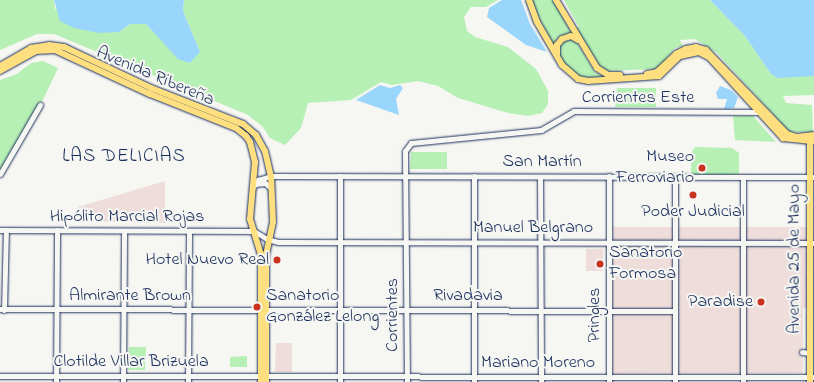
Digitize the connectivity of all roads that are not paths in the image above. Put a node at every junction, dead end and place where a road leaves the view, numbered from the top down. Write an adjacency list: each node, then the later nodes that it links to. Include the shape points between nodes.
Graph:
1 (529, 0): 4 (main road, via 537,22)
2 (556, 0): 3 (main road)
3 (580, 41): 4 (main road, via 571,36 562,39 557,45); 8 (main road, via 597,68 613,75 657,72 676,54 686,49 696,47 706,50)
4 (557, 56): 8 (main road, via 570,74 588,81 659,76 680,56 699,52 709,57)
5 (0, 66): 11 (main road, Avenida Ribereña, via 31,48 49,45 64,47 150,88 242,124 262,143)
6 (0, 71): 20 (main road, Avenida Ribereña, via 36,51 55,50 150,94 236,128 246,136 252,149 255,162)
7 (40, 105): 10 (street)
8 (762, 112): 9 (main road, via 786,134); 13 (street, Corrientes Este, via 574,111 541,130 411,143 405,150)
9 (812, 138): 19 (main road, Avenida 25 de Mayo)
10 (0, 174)
11 (271, 176): 12 (street, San Martín); 20 (street, via 262,178); 21 (main road, Avenida Ribereña)
12 (340, 176): 13 (street, San Martín); 29 (street)
13 (406, 176): 14 (street, San Martín); 30 (street, Corrientes)
14 (474, 176): 16 (street, San Martín); 31 (street)
15 (609, 176): 16 (street, San Martín); 17 (street, San Martín); 33 (street, Pringles)
16 (540, 177): 32 (street)
17 (675, 177): 18 (street, San Martín); 34 (street)
18 (743, 177): 19 (street, San Martín); 35 (street)
19 (812, 177): 36 (main road, Avenida 25 de Mayo)
20 (253, 187): 21 (street, via 265,183); 27 (main road, Avenida Ribereña, via 250,219)
21 (272, 188): 28 (main road, Avenida Ribereña, via 273,222)
22 (0, 230): 23 (street, Hipólito Marcial Rojas)
23 (6, 230): 24 (street, Hipólito Marcial Rojas); 38 (street)
24 (57, 230): 25 (street, Hipólito Marcial Rojas); 39 (street)
25 (124, 231): 26 (street, Hipólito Marcial Rojas); 40 (street)
26 (189, 231): 27 (street, Hipólito Marcial Rojas); 41 (street)
27 (254, 231): 28 (street, Manuel Belgrano); 37 (main road, Avenida Ribereña)
28 (270, 240): 29 (street, Manuel Belgrano); 37 (main road, Avenida Ribereña)
29 (340, 242): 30 (street, Manuel Belgrano); 45 (street)
30 (407, 242): 31 (street, Manuel Belgrano); 43 (street, Corrientes)
31 (474, 242): 32 (street, Manuel Belgrano); 46 (street)
32 (541, 242): 33 (street, Manuel Belgrano); 44 (street)
33 (610, 242): 34 (street, Manuel Belgrano); 47 (street, Pringles)
34 (675, 242): 35 (street, Manuel Belgrano); 48 (street)
35 (743, 243): 36 (street, Manuel Belgrano); 63 (street)
36 (812, 243): 50 (main road, Avenida 25 de Mayo)
37 (263, 258): 42 (main road)
38 (2, 310): 39 (street, Almirante Brown)
39 (56, 310): 40 (street, Almirante Brown); 53 (street)
40 (123, 310): 41 (street, Almirante Brown); 54 (street)
41 (188, 310): 42 (street, Almirante Brown); 55 (street)
42 (264, 310): 45 (street, Rivadavia); 56 (main road)
43 (406, 310): 45 (street, Rivadavia); 46 (street, Rivadavia); 57 (street, Corrientes)
44 (540, 310): 46 (street, Rivadavia); 47 (street, Rivadavia); 58 (street)
45 (340, 311): 52 (street)
46 (474, 311): 61 (street)
47 (609, 311): 48 (street, Rivadavia); 59 (street, Pringles)
48 (675, 311): 62 (street)
49 (802, 352): 50 (street)
50 (810, 352): 60 (main road, Avenida 25 de Mayo)
51 (0, 376): 53 (street, Clotilde Villar Brizuela)
52 (340, 376): 56 (street, Mariano Moreno); 57 (street, Mariano Moreno); 64 (street)
53 (56, 379): 54 (street, Clotilde Villar Brizuela)
54 (123, 379): 55 (street, Clotilde Villar Brizuela)
55 (188, 379): 56 (street, Clotilde Villar Brizuela)
56 (264, 379)
57 (407, 379): 61 (street, Mariano Moreno)
58 (541, 379): 59 (street, Mariano Moreno); 61 (street, Mariano Moreno)
59 (609, 379): 62 (street, Mariano Moreno)
60 (811, 379): 63 (street, Mariano Moreno)
61 (474, 380)
62 (675, 380): 63 (street, Mariano Moreno)
63 (743, 380)
64 (340, 382)

